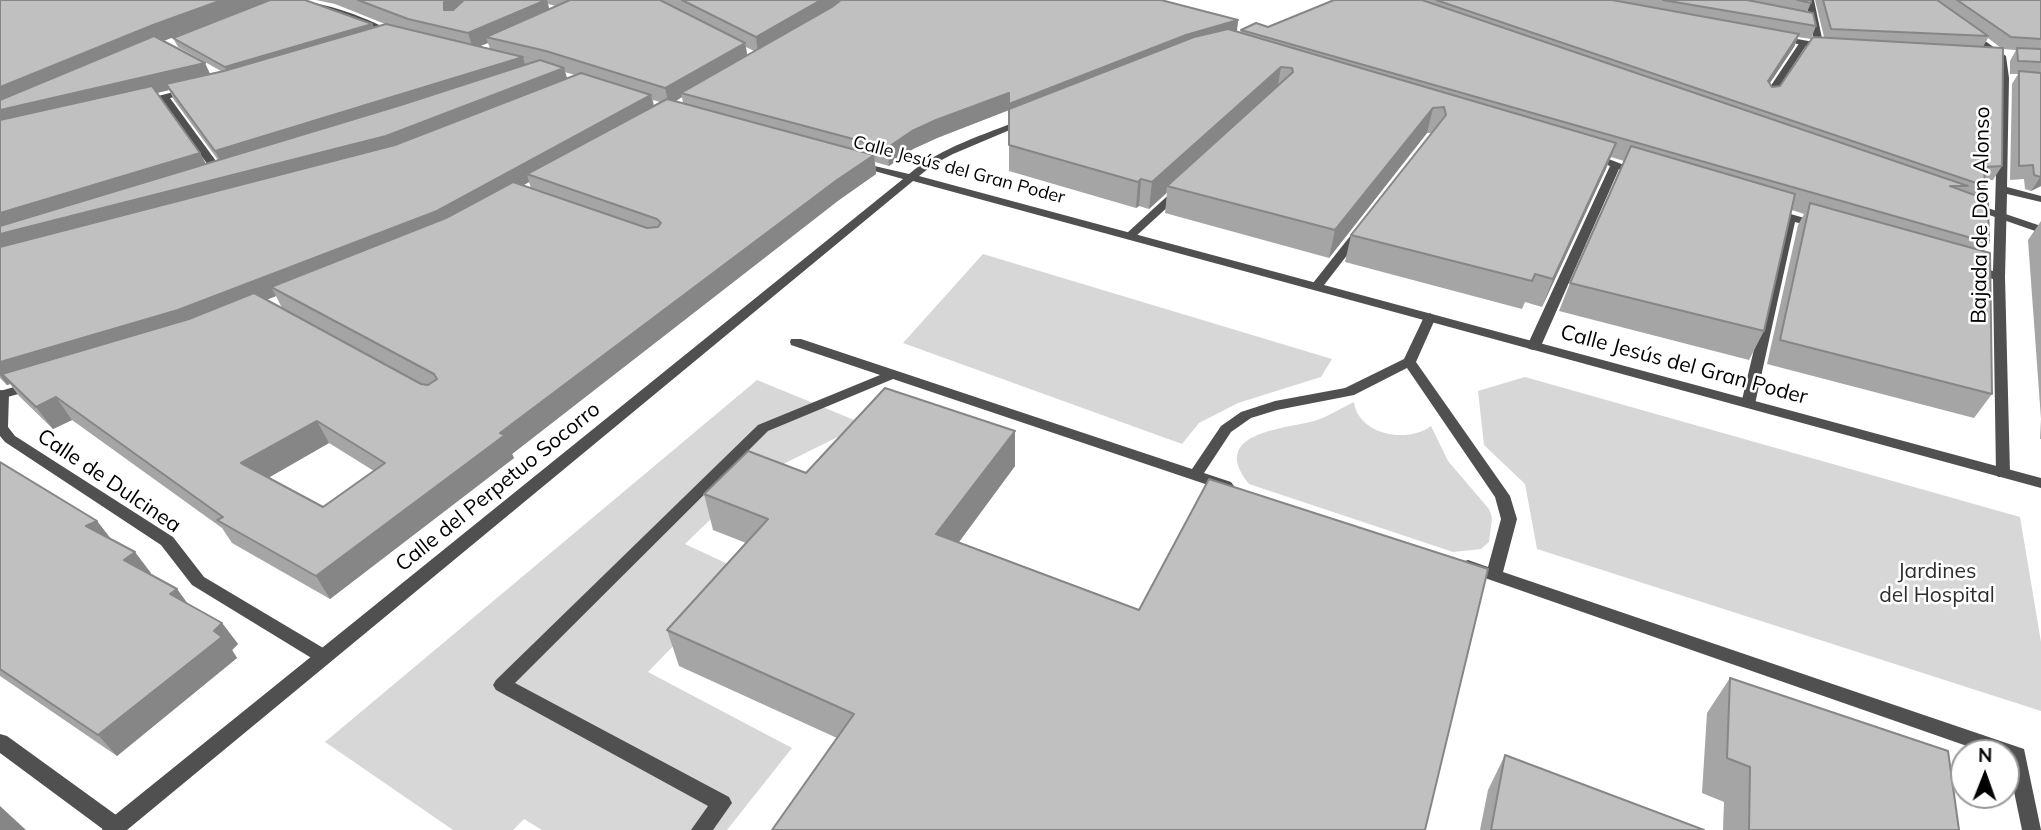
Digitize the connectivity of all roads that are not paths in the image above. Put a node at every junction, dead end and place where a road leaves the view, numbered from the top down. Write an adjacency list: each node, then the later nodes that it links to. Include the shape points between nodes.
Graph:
1 (295, 0): 7 (street, via 331,9 395,36)
2 (1810, 0): 4 (street)
3 (1800, 19): 4 (street)
4 (1813, 21): 9 (street)
5 (1958, 25): 12 (street)
6 (1764, 36): 8 (street)
7 (373, 39)
8 (1803, 44): 9 (street); 17 (street)
9 (1819, 46): 10 (street)
10 (1838, 47)
11 (1975, 54): 12 (street)
12 (2002, 55): 13 (street); 14 (street, Bajada de Don Alonso)
13 (2016, 56)
14 (2004, 78): 15 (street); 30 (street, Bajada de Don Alonso)
15 (2017, 79)
16 (202, 88): 18 (street)
17 (1769, 96)
18 (164, 97): 19 (street); 25 (street)
19 (138, 103)
20 (1037, 117): 27 (street, Calle del Perpetuo Socorro, via 949,152)
21 (1586, 154): 23 (street)
22 (850, 161): 27 (street, Calle Jesús del Gran Poder)
23 (1616, 164): 26 (street); 45 (street)
24 (233, 170): 25 (street)
25 (220, 174): 28 (street)
26 (1646, 176)
27 (911, 177): 39 (street, Calle Jesús del Gran Poder); 57 (street, Calle del Perpetuo Socorro)
28 (207, 178)
29 (1187, 183): 39 (street)
30 (2000, 189): 31 (street); 34 (street, Bajada de Don Alonso)
31 (2041, 199)
32 (1964, 203): 34 (street)
33 (1765, 209): 35 (street)
34 (2000, 215): 38 (street); 41 (street, Bajada de Don Alonso)
35 (1791, 217): 37 (street); 50 (street)
36 (1370, 218): 42 (street)
37 (1828, 228)
38 (2041, 230)
39 (1131, 235): 42 (street, Calle Jesús del Gran Poder)
40 (1964, 267): 41 (street)
41 (1999, 277): 51 (street, Bajada de Don Alonso)
42 (1317, 286): 43 (street, Calle Jesús del Gran Poder)
43 (1430, 317): 45 (street, Calle Jesús del Gran Poder); 46 (street)
44 (796, 342): 47 (street)
45 (1534, 346): 50 (street, Calle Jesús del Gran Poder)
46 (1409, 362): 52 (street, via 1349,392 1246,415 1226,429); 56 (street, via 1502,496 1509,519)
47 (893, 374): 52 (street); 60 (street, via 763,428 502,685 722,803)
48 (45, 382): 49 (street)
49 (1, 394): 57 (street, Calle de Dulcinea, via 1,428 10,439 167,541 198,581)
50 (1748, 404): 51 (street, Calle Jesús del Gran Poder)
51 (2003, 473): 53 (street, Calle Jesús del Gran Poder)
52 (1195, 476): 54 (street)
53 (2041, 483)
54 (1247, 493)
55 (1455, 562): 56 (street)
56 (1494, 575): 61 (street, via 2017,755)
57 (324, 657): 59 (street, Calle del Perpetuo Socorro)
58 (0, 742): 59 (street)
59 (114, 828)
60 (701, 830)
61 (2032, 830)

